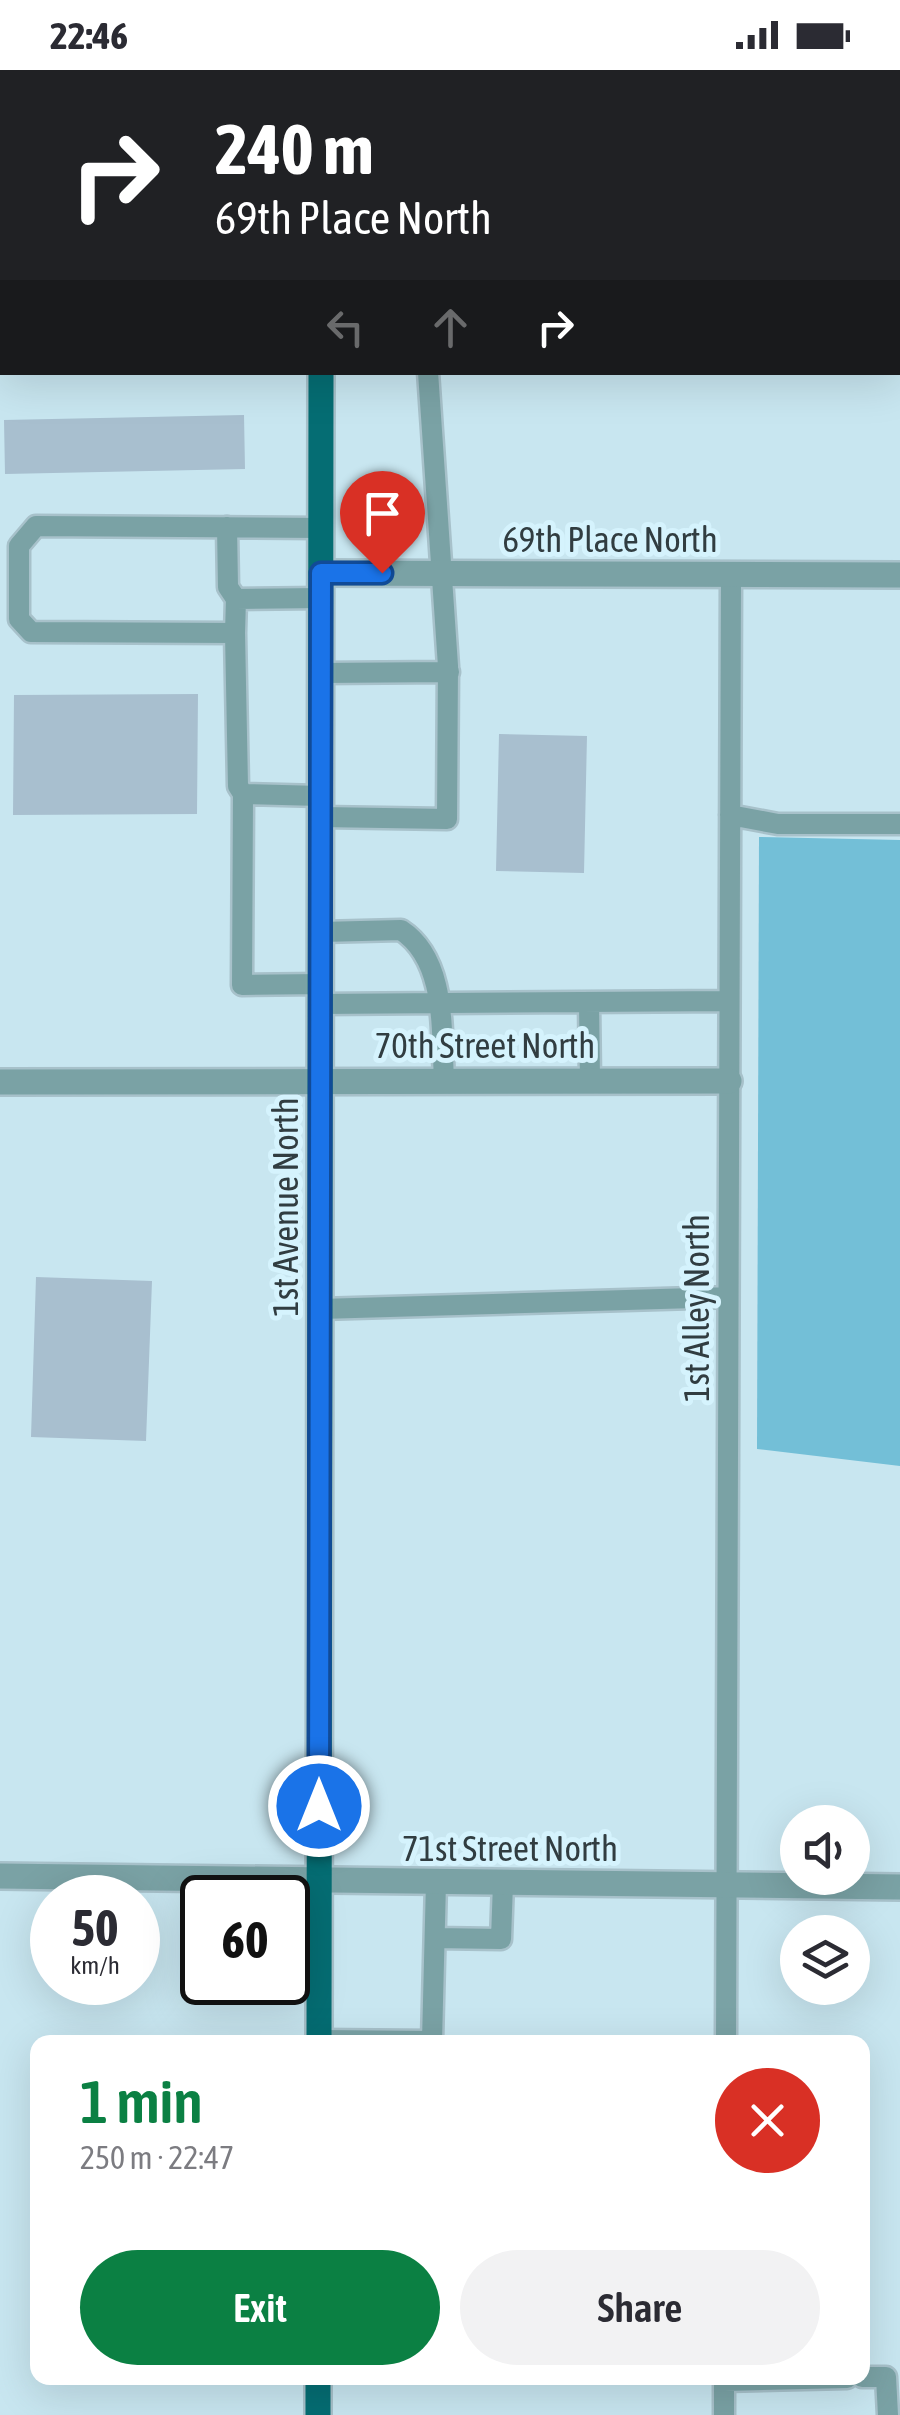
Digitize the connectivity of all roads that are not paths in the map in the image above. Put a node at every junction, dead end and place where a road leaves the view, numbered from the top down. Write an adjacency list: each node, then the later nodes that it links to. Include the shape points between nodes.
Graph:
1 (321, 375): 4 (main road, 1st Avenue North)
2 (428, 375): 5 (lane)
3 (227, 527): 4 (lane); 9 (lane, via 228,586); 10 (lane, via 36,526 18,546 20,620 30,632)
4 (321, 528): 8 (main road, 1st Avenue North)
5 (442, 573): 6 (street, 69th Place North); 8 (street, 69th Place North); 11 (lane)
6 (731, 574): 7 (street, 69th Place North); 15 (lane, 1st Alley North)
7 (900, 576)
8 (321, 585): 9 (lane); 12 (main road, 1st Avenue North)
9 (236, 599): 10 (lane)
10 (235, 633): 13 (lane)
11 (449, 672): 12 (lane); 14 (lane, via 447,820)
12 (320, 674): 14 (main road, 1st Avenue North)
13 (243, 794): 14 (lane); 18 (lane, via 242,985)
14 (320, 807): 17 (main road, 1st Avenue North)
15 (730, 815): 16 (lane, via 778,824); 20 (lane, 1st Alley North)
16 (900, 824)
17 (321, 932): 18 (main road, 1st Avenue North); 21 (lane, via 400,930 424,950)
18 (320, 994): 21 (lane); 22 (main road, 1st Avenue North)
19 (589, 1002): 20 (lane); 21 (lane); 24 (lane)
20 (730, 1002): 26 (lane, 1st Alley North)
21 (440, 1003): 23 (lane)
22 (320, 1080): 23 (street, 70th Street North); 25 (street, 70th Street North); 28 (main road, 1st Avenue North)
23 (444, 1080): 24 (street, 70th Street North)
24 (590, 1081): 26 (street, 70th Street North)
25 (0, 1082)
26 (729, 1082): 27 (lane, 1st Alley North)
27 (728, 1296): 28 (lane); 33 (lane, 1st Alley North)
28 (320, 1309): 30 (main road, 1st Avenue North)
29 (0, 1876): 30 (street, 71st Street North)
30 (319, 1882): 31 (street, 71st Street North); 36 (main road, 1st Avenue North)
31 (436, 1882): 32 (street, 71st Street North); 35 (lane)
32 (503, 1883): 33 (street, 71st Street North); 35 (lane, via 501,1938)
33 (726, 1885): 34 (street, 71st Street North); 38 (lane, 1st Alley North)
34 (900, 1887)
35 (435, 1938): 37 (lane)
36 (319, 2035)
37 (432, 2035)
38 (726, 2035)
39 (870, 2377): 44 (lane, via 886,2376)
40 (318, 2385): 42 (main road)
41 (724, 2385): 43 (lane)
42 (318, 2415)
43 (724, 2415)
44 (888, 2415)

